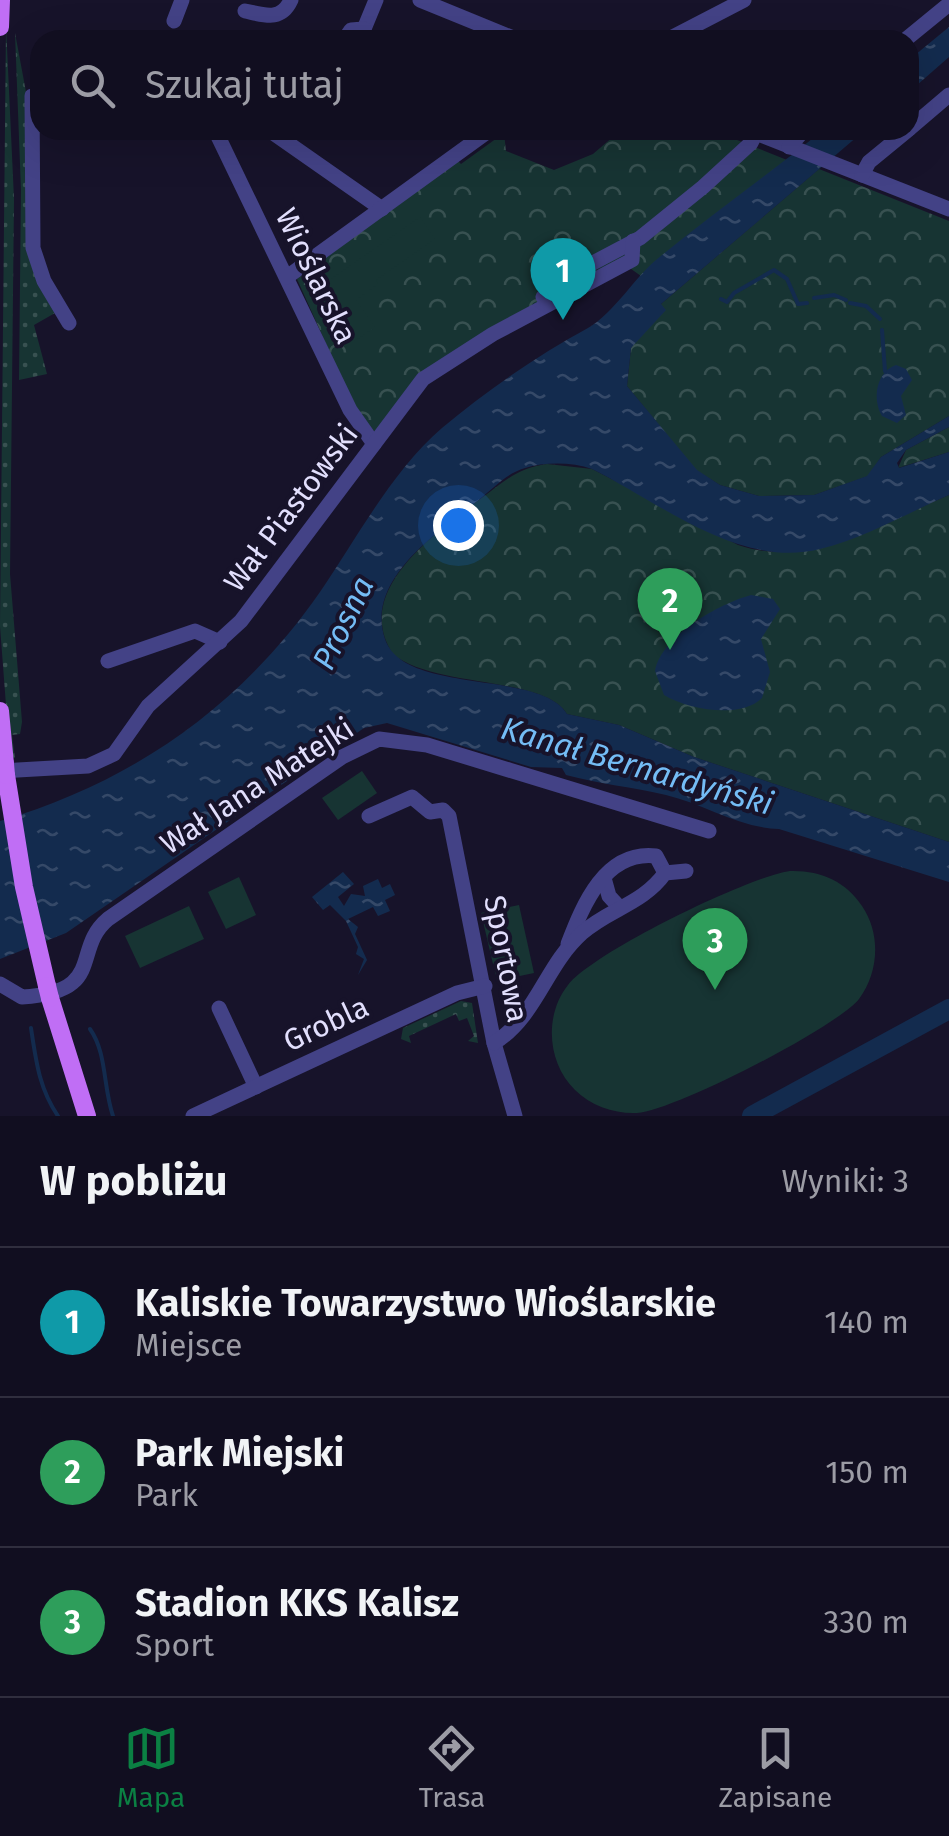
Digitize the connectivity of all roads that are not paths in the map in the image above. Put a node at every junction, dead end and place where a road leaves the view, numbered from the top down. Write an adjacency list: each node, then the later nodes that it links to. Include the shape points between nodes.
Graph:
1 (0, 0): 10 (main road)
2 (182, 0): 9 (street)
3 (291, 0): 8 (street, via 276,15)
4 (376, 0): 11 (street)
5 (420, 0): 12 (street)
6 (744, 0): 13 (street)
7 (949, 4): 14 (street)
8 (245, 11)
9 (174, 21)
10 (0, 27)
11 (369, 30)
12 (494, 30)
13 (686, 30)
14 (917, 30)
15 (949, 95): 16 (street)
16 (919, 120)
17 (35, 140): 32 (street, via 33,248)
18 (221, 140): 30 (street, Wioślarska)
19 (283, 140): 27 (street)
20 (476, 140): 27 (street)
21 (751, 140): 29 (street)
22 (772, 140): 25 (street)
23 (797, 140): 25 (street)
24 (897, 140): 26 (street)
25 (791, 148): 26 (street)
26 (862, 175): 28 (street)
27 (382, 209): 30 (street)
28 (949, 209)
29 (633, 241): 31 (street, via 576,272); 31 (street, Wał Piastowski, via 632,260)
30 (287, 277): 33 (street, Wioślarska, via 350,410)
31 (531, 312): 33 (street, Wał Piastowski, via 423,379)
32 (69, 323)
33 (374, 444): 34 (street, Wał Piastowski)
34 (220, 642): 35 (street, via 195,631); 37 (street, Wał Piastowski, via 148,706 106,760)
35 (108, 661)
36 (0, 711): 37 (main road)
37 (4, 770): 50 (main road, via 40,960)
38 (369, 816): 46 (street, Sportowa, via 412,798 430,812 446,812)
39 (709, 831): 45 (street, Wał Jana Matejki, via 427,746 379,740 342,757 108,919 73,984 30,996)
40 (686, 870): 41 (street)
41 (664, 873): 42 (street, via 656,856 642,855 625,859); 43 (street, via 637,902)
42 (604, 878): 43 (street); 44 (street)
43 (620, 908): 44 (street)
44 (564, 952): 48 (street, via 523,1022)
45 (0, 984)
46 (485, 986): 48 (street, Sportowa); 49 (street, Grobla)
47 (219, 1008): 49 (street)
48 (494, 1043): 52 (street, Sportowa)
49 (256, 1087): 51 (street, Grobla)
50 (87, 1116)
51 (192, 1116)
52 (515, 1116)

